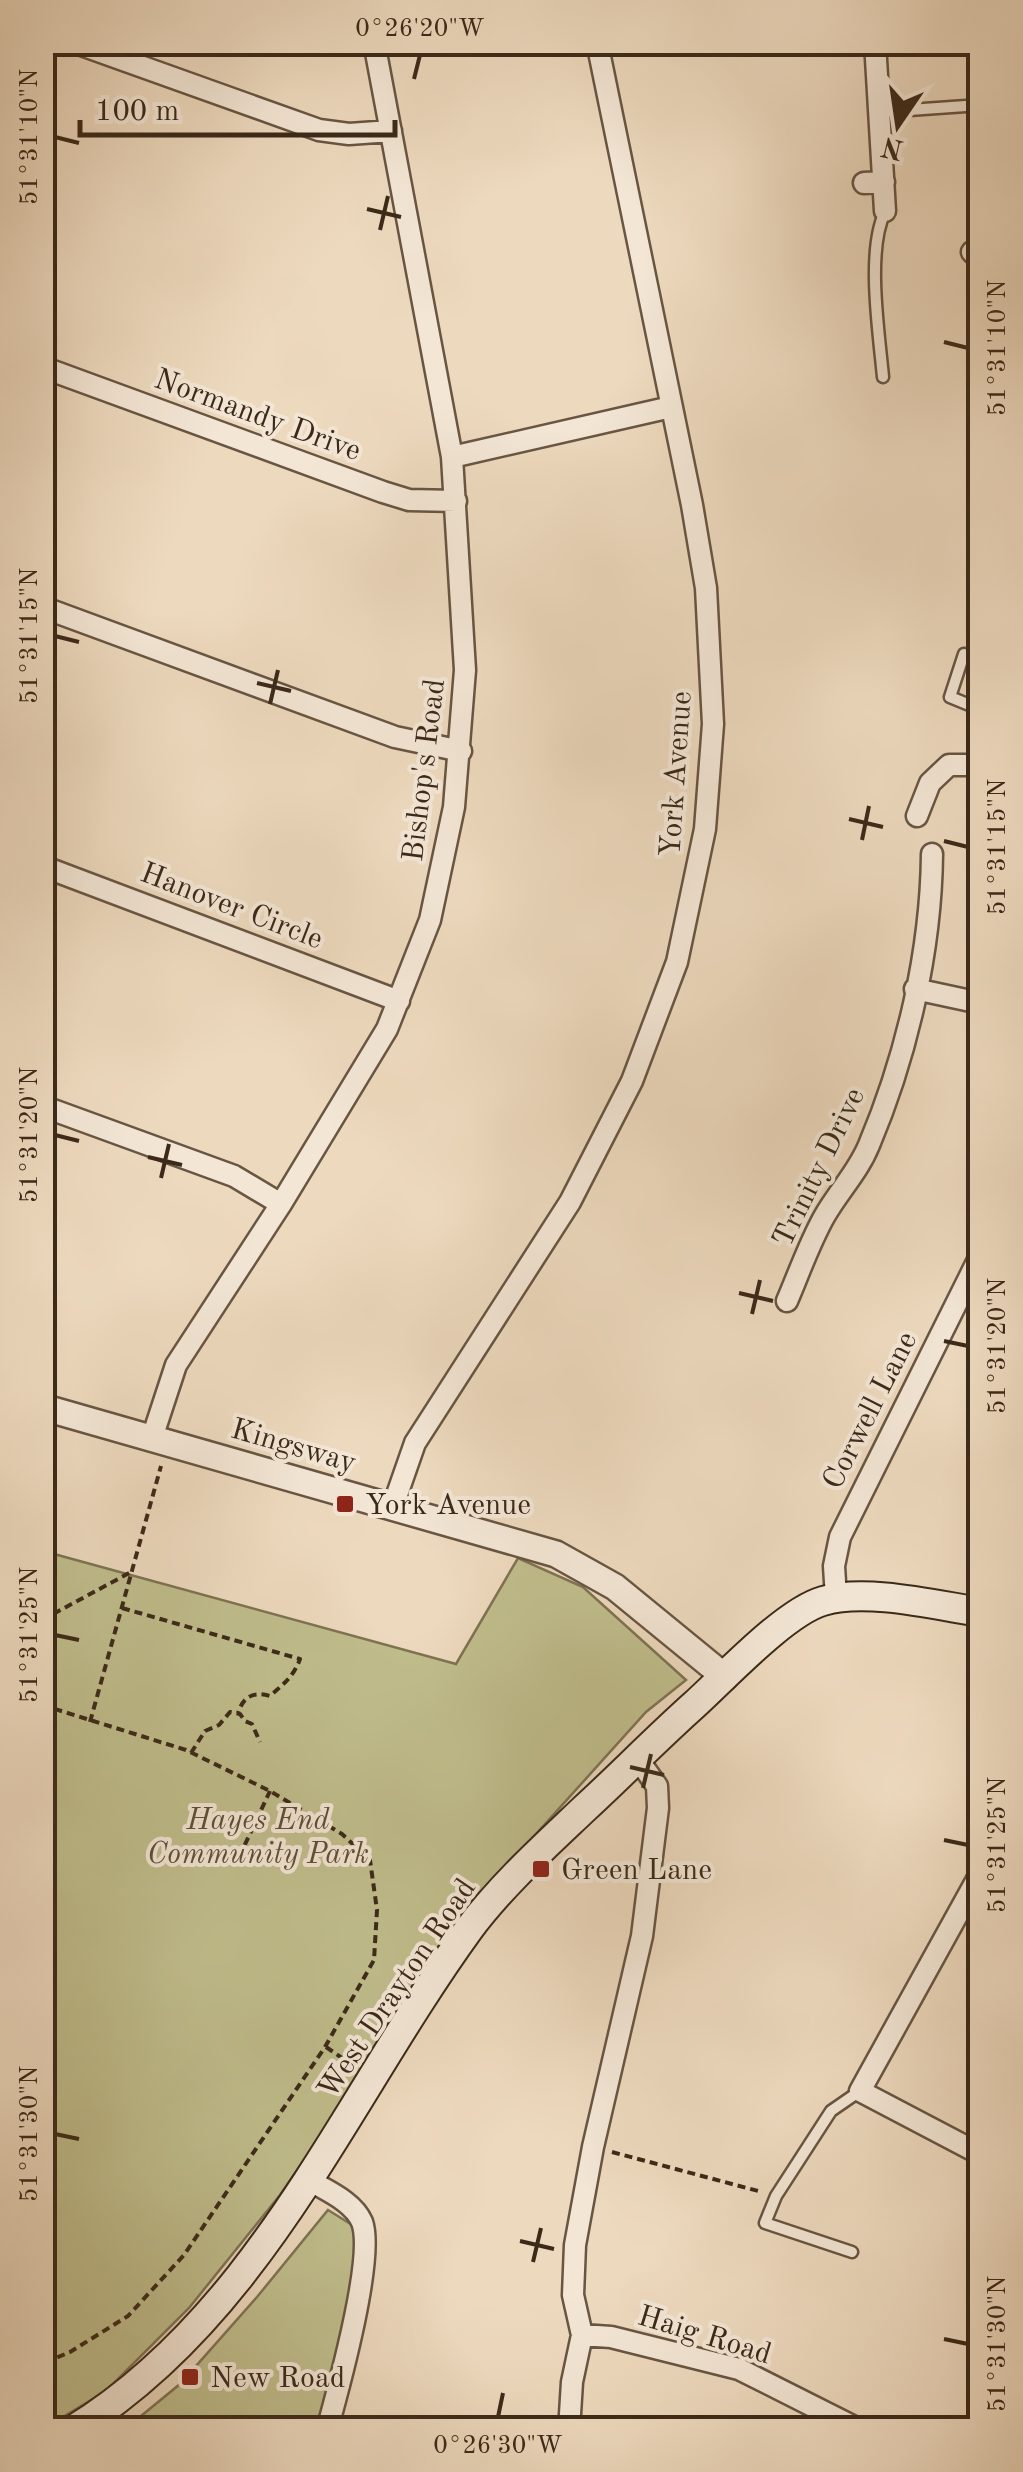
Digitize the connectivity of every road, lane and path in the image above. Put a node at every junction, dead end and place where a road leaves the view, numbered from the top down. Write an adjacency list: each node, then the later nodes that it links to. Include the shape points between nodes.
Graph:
1 (73, 42): 7 (street, via 327,132)
2 (374, 42): 7 (street, Bishop's Road)
3 (597, 42): 11 (street, York Avenue)
4 (875, 42): 6 (street)
5 (980, 105): 6 (lane)
6 (881, 112): 8 (street, via 874,183)
7 (392, 132): 12 (street, Bishop's Road)
8 (885, 211): 10 (lane, via 876,230)
9 (42, 366): 13 (street, Normandy Drive, via 383,492)
10 (883, 378)
11 (671, 407): 12 (street); 31 (street, York Avenue, via 701,557 713,689 709,795 685,930 612,1125 542,1248 415,1444)
12 (452, 457): 13 (street, Bishop's Road)
13 (456, 501): 17 (street, Bishop's Road, via 464,624)
14 (42, 607): 17 (street, via 394,737)
15 (964, 654): 16 (lane, via 950,697)
16 (980, 706)
17 (461, 751): 23 (street, Bishop's Road, via 442,872)
18 (980, 765): 19 (street, via 949,765 930,783)
19 (917, 816)
20 (932, 854): 22 (street, Trinity Drive, via 930,915)
21 (42, 866): 23 (street, Hanover Circle)
22 (915, 989): 24 (street); 28 (street, Trinity Drive, via 868,1146 819,1228)
23 (400, 1001): 26 (street, Bishop's Road)
24 (980, 1003)
25 (42, 1106): 26 (street, via 234,1176)
26 (281, 1204): 30 (street, Bishop's Road, via 176,1365)
27 (980, 1256): 33 (street, Corwell Lane, via 840,1537)
28 (787, 1302)
29 (42, 1408): 30 (street, Kingsway)
30 (160, 1441): 31 (street, Kingsway); 32 (path)
31 (393, 1506): 37 (street, Kingsway, via 579,1565)
32 (132, 1572): 34 (path); 36 (path)
33 (836, 1598): 35 (main road, West Drayton Road); 37 (main road, West Drayton Road, via 796,1615)
34 (122, 1608): 39 (path, via 300,1659 279,1690 251,1694); 40 (path)
35 (980, 1612)
36 (42, 1620)
37 (725, 1678): 43 (main road, West Drayton Road)
38 (42, 1705): 40 (path)
39 (238, 1714): 41 (path); 42 (path, via 230,1712 205,1730)
40 (90, 1722): 42 (path)
41 (260, 1742)
42 (191, 1753): 44 (path)
43 (637, 1758): 48 (main road, West Drayton Road, via 495,1897); 50 (street, via 657,1786 658,1808 642,1936)
44 (270, 1791): 45 (path); 47 (path, via 342,1834 370,1860 378,1910 374,1960)
45 (237, 1852)
46 (980, 1874): 49 (street)
47 (325, 2046): 48 (path); 56 (path, via 184,2256 128,2316)
48 (372, 2078): 52 (main road, West Drayton Road)
49 (860, 2091): 51 (street); 53 (lane, via 832,2110)
50 (593, 2146): 53 (path); 55 (street, via 573,2271)
51 (980, 2154)
52 (307, 2180): 57 (main road, West Drayton Road, via 191,2333); 58 (street, via 348,2204 362,2222 351,2343)
53 (776, 2196): 54 (lane, via 766,2222)
54 (852, 2252)
55 (582, 2335): 59 (street); 60 (street, Haig Road, via 611,2336 739,2369)
56 (42, 2364)
57 (73, 2430)
58 (327, 2430)
59 (569, 2430)
60 (860, 2430)

